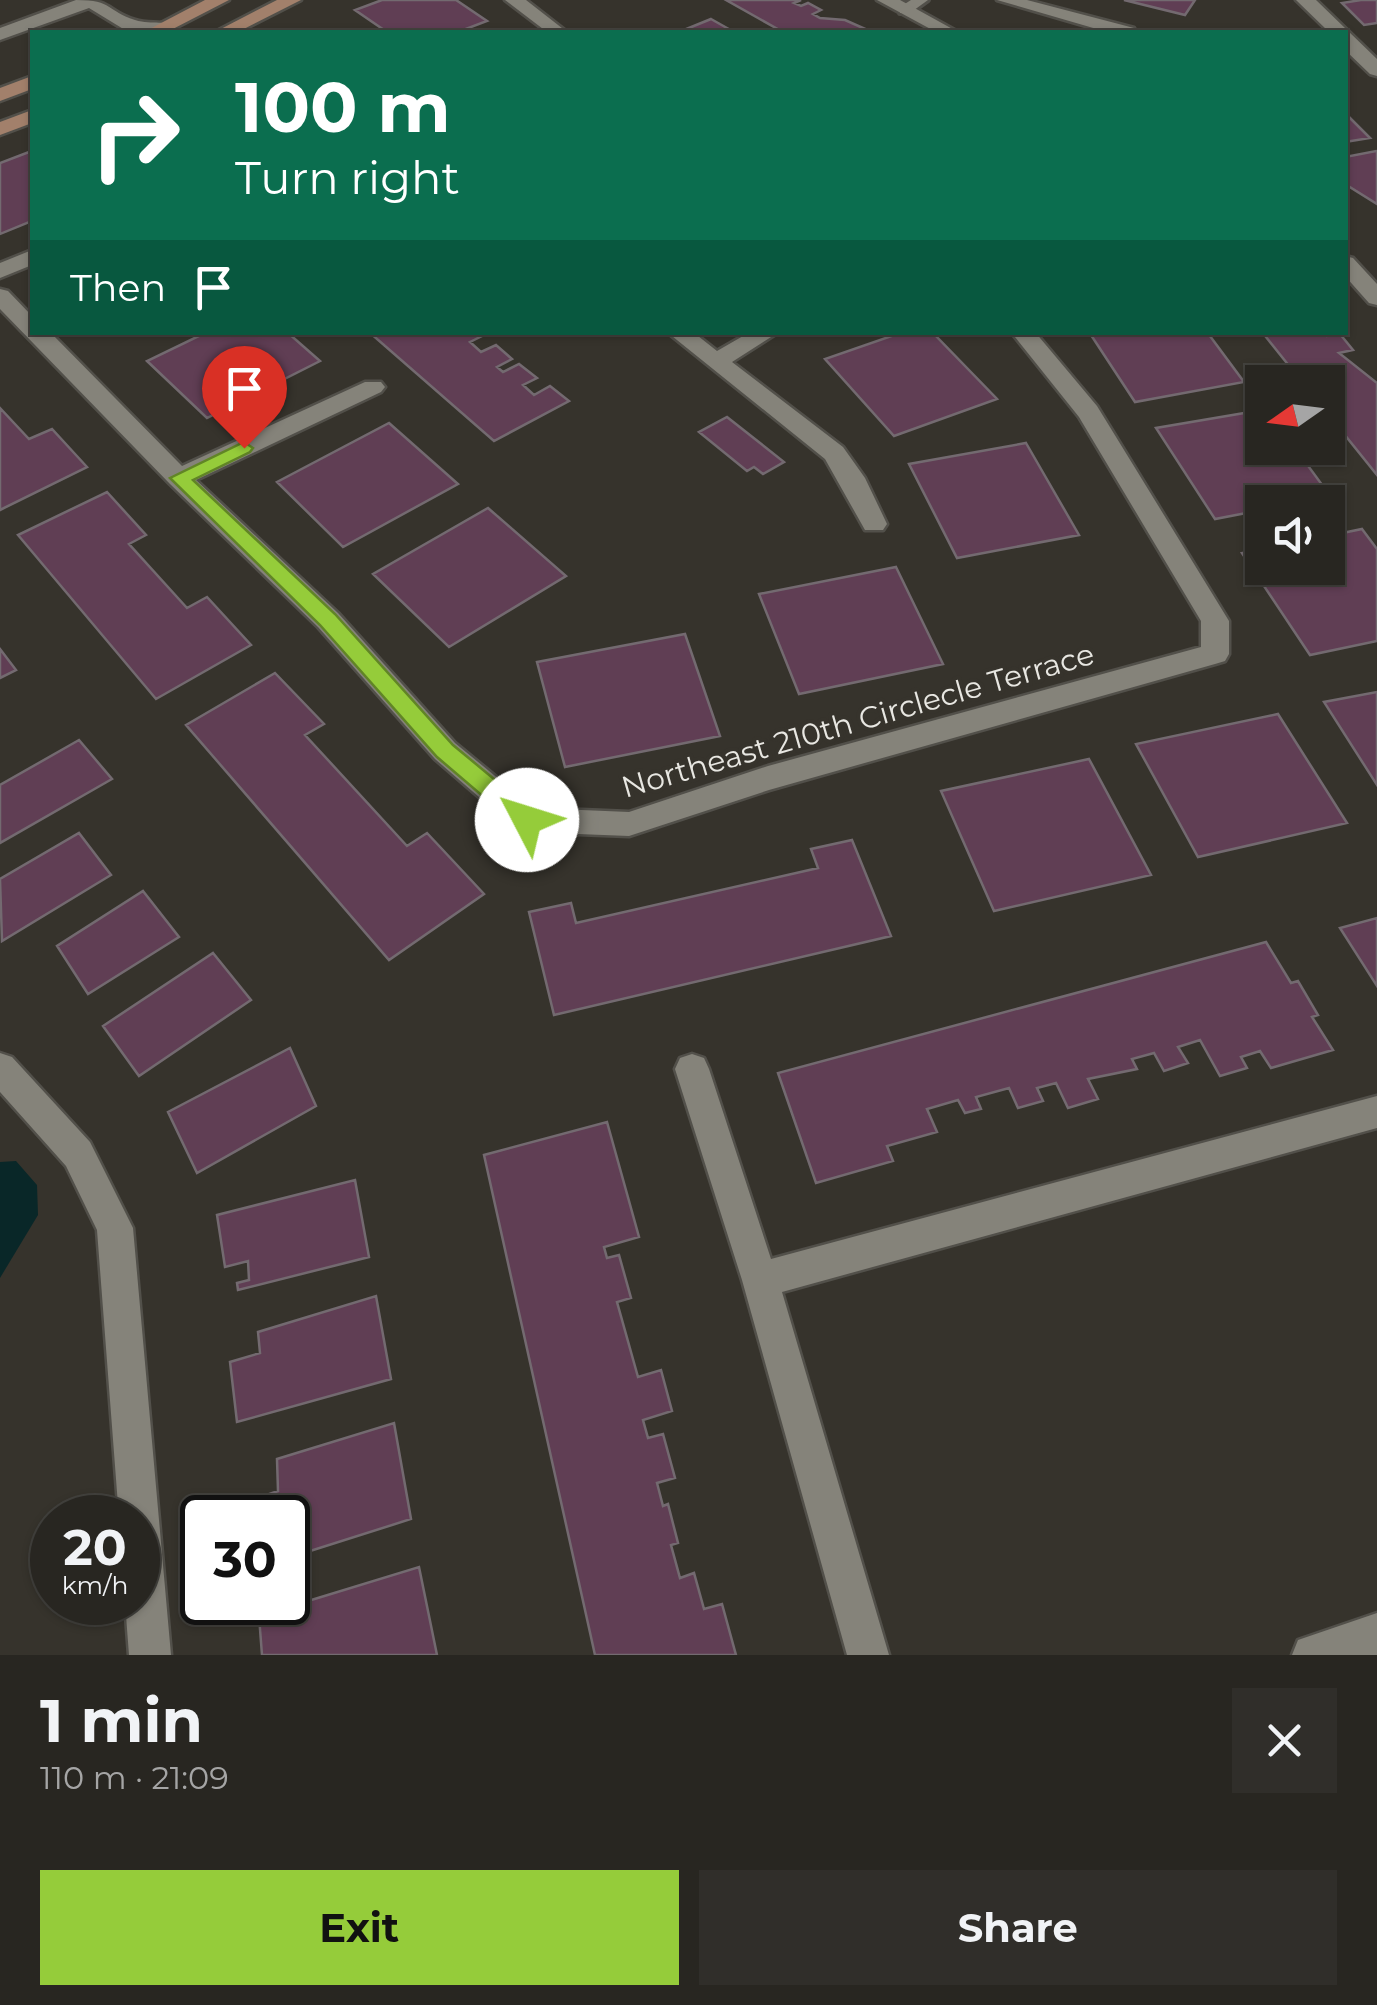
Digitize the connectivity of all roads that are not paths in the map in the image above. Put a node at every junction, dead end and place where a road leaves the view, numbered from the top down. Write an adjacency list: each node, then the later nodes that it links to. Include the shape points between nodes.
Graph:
1 (220, 0): 10 (street)
2 (292, 0): 11 (street)
3 (514, 0): 12 (street)
4 (886, 0): 8 (street)
5 (1006, 0): 14 (street)
6 (1304, 0): 15 (street)
7 (91, 1): 9 (street); 16 (street)
8 (913, 5): 13 (street)
9 (133, 30)
10 (165, 30)
11 (228, 30)
12 (555, 30)
13 (946, 30)
14 (1119, 30)
15 (1337, 30)
16 (0, 34)
17 (1348, 42): 18 (street)
18 (1377, 70)
19 (30, 83): 20 (street)
20 (0, 95)
21 (30, 117): 22 (street)
22 (0, 129)
23 (30, 258): 25 (street)
24 (1348, 266): 27 (street)
25 (0, 271)
26 (0, 296): 28 (street, Northeast 210th Circlecle Terrace)
27 (1377, 298)
28 (30, 327)
29 (38, 335): 35 (street, Northeast 210th Circlecle Terrace)
30 (682, 335): 33 (street)
31 (763, 335): 33 (street)
32 (1024, 335): 35 (street, Northeast 210th Circlecle Terrace, via 1088,412 1198,592 1215,621 1215,654 768,778 629,824 527,820 445,751 328,620)
33 (717, 361): 36 (street, via 834,453)
34 (373, 387): 35 (street)
35 (180, 478)
36 (874, 524)
37 (0, 1068): 42 (street, via 78,1154 115,1228)
38 (692, 1069): 40 (street)
39 (1377, 1112): 40 (street)
40 (760, 1280): 43 (street)
41 (1377, 1634): 44 (street)
42 (150, 1655)
43 (868, 1655)
44 (1314, 1655)

